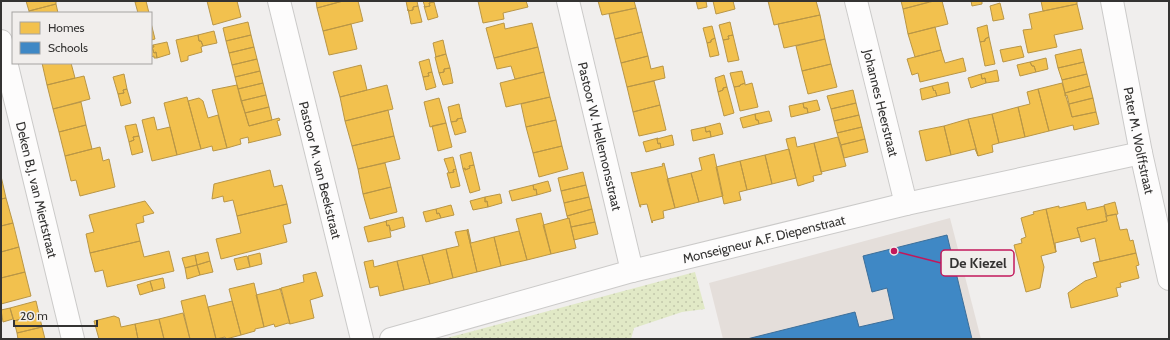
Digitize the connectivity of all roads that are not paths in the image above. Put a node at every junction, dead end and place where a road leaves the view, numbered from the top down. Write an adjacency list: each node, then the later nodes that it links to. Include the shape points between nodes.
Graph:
1 (279, 1): 11 (street, Pastoor M. van Beekstraat)
2 (568, 1): 8 (street, Pastoor W. Hellemonsstraat)
3 (856, 1): 7 (street, Johannes Heerstraat)
4 (1112, 1): 6 (street, Pater M. Wolffstraat)
5 (1, 41): 10 (street, Deken B.J. van Miertstraat)
6 (1141, 153): 7 (street, Monseigneur A.F. Diepenstraat); 9 (street, Pater M. Wolffstraat)
7 (906, 204): 8 (street, Monseigneur A.F. Diepenstraat)
8 (632, 271): 12 (street, Monseigneur A.F. Diepenstraat)
9 (1169, 279)
10 (73, 339)
11 (362, 339)
12 (391, 339)

